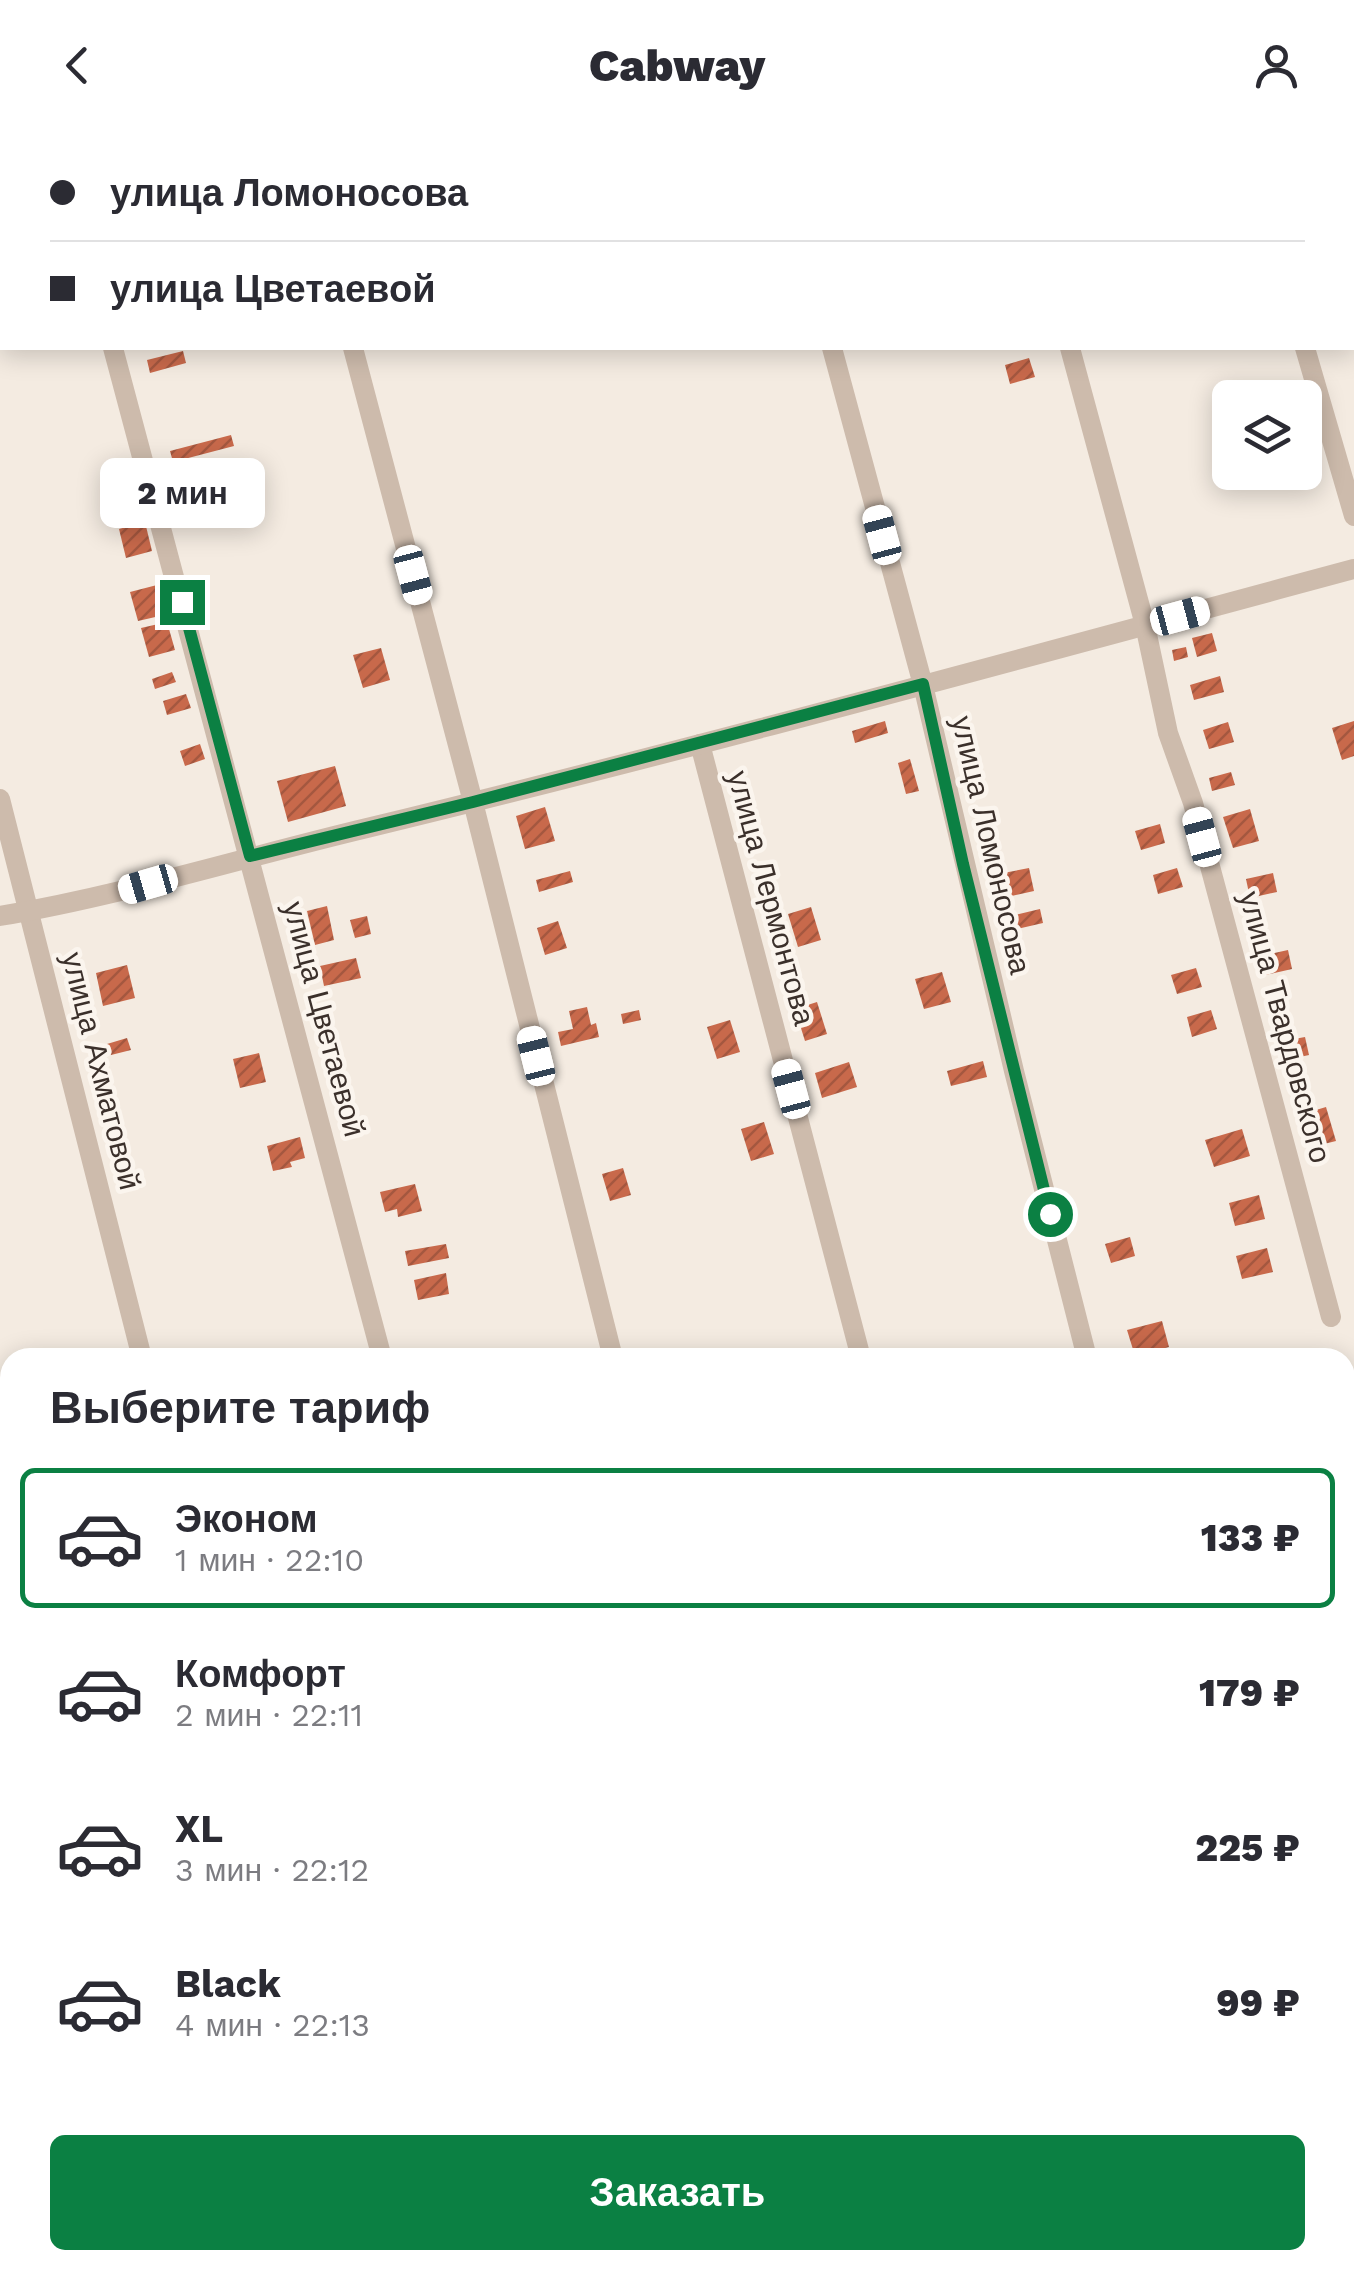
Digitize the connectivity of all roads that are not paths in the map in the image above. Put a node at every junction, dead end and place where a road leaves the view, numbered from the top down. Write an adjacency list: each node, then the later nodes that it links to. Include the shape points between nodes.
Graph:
1 (114, 350): 13 (street, улица Цветаевой)
2 (354, 350): 12 (street)
3 (833, 350): 9 (street, улица Ломоносова)
4 (1071, 350): 8 (street, улица Твардовского)
5 (1306, 350): 6 (street)
6 (1354, 516)
7 (1354, 568): 8 (street)
8 (1145, 625): 9 (street); 16 (street, улица Твардовского, via 1168,734 1193,803)
9 (923, 684): 10 (street); 21 (street, улица Ломоносова)
10 (700, 744): 12 (street); 20 (street, улица Лермонтова)
11 (0, 798): 14 (street, улица Ахматовой)
12 (473, 802): 13 (street); 19 (street)
13 (250, 856): 14 (street); 18 (street, улица Цветаевой)
14 (30, 911): 15 (street); 17 (street, улица Ахматовой)
15 (0, 916)
16 (1332, 1318)
17 (139, 1348)
18 (379, 1348)
19 (610, 1348)
20 (859, 1348)
21 (1084, 1348)

